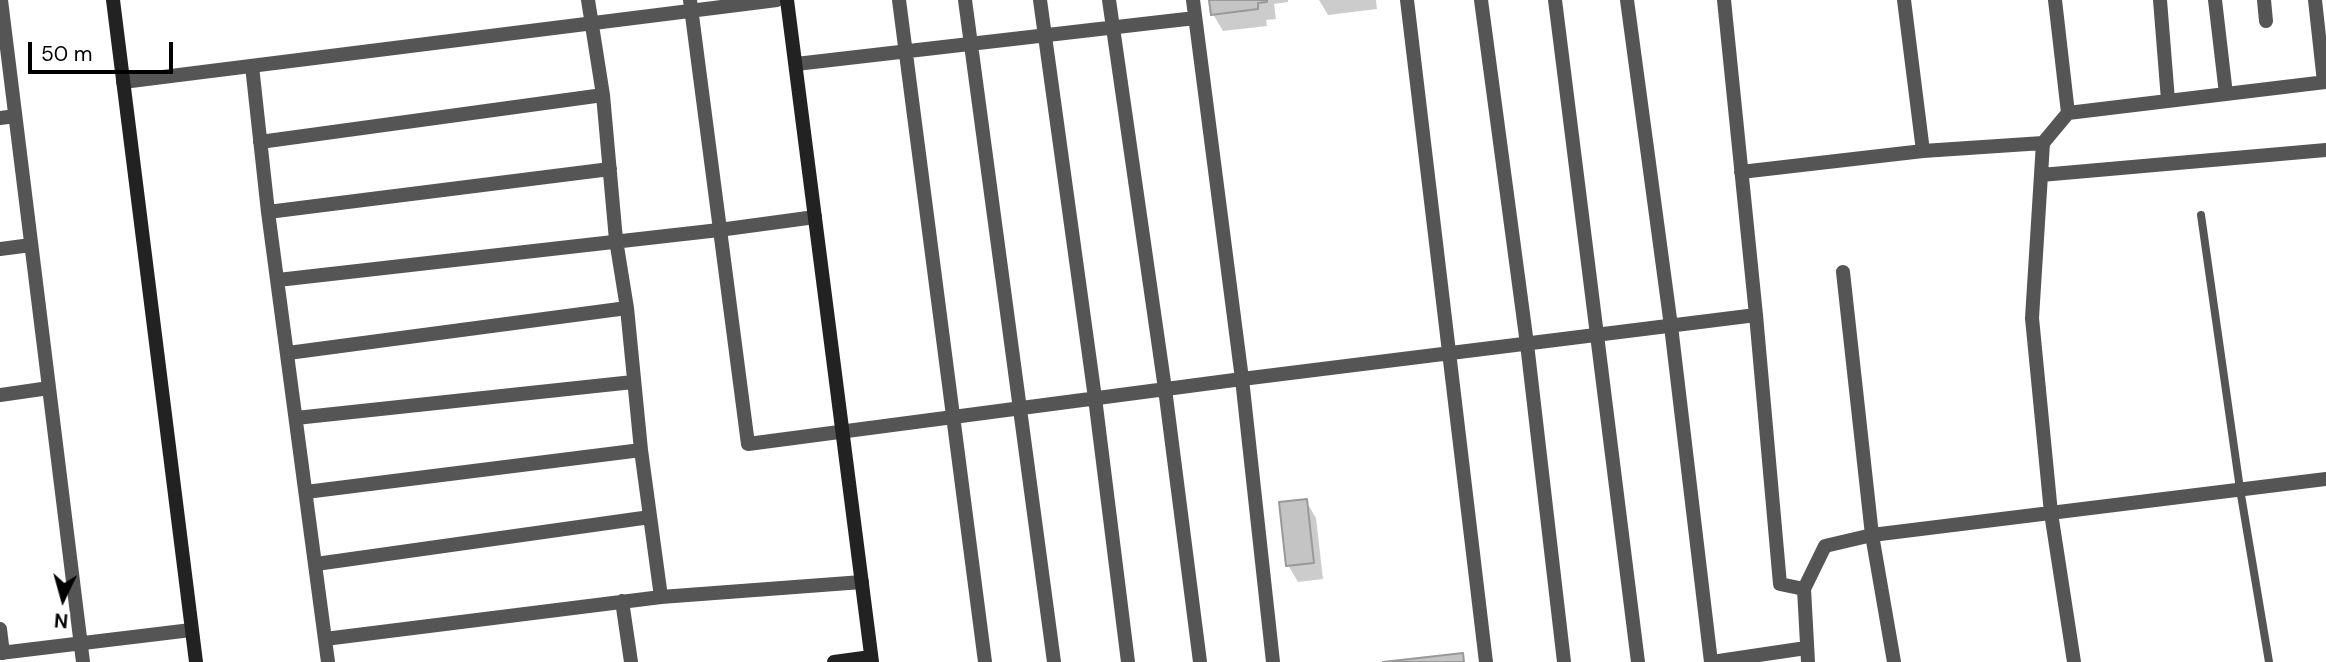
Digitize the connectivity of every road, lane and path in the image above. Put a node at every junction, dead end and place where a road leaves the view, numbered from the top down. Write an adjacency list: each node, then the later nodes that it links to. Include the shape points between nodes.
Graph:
1 (1, 0): 38 (street)
2 (113, 0): 32 (street)
3 (588, 0): 25 (street)
4 (776, 0): 22 (street)
5 (788, 0): 30 (street)
6 (899, 0): 29 (street)
7 (965, 0): 28 (street)
8 (1040, 0): 27 (street)
9 (1109, 0): 26 (street)
10 (1193, 0): 23 (street)
11 (1407, 0): 61 (street)
12 (1481, 0): 59 (street)
13 (1555, 0): 58 (street)
14 (1627, 0): 57 (street)
15 (1724, 0): 44 (street)
16 (1904, 0): 42 (street)
17 (2055, 0): 37 (street)
18 (2160, 0): 36 (street)
19 (2215, 0): 34 (street)
20 (2264, 0): 24 (street)
21 (2315, 0): 33 (street)
22 (690, 5): 25 (street); 49 (street)
23 (1195, 18): 26 (street); 62 (street)
24 (2266, 21)
25 (591, 23): 31 (street); 35 (street)
26 (1112, 28): 27 (street); 65 (street)
27 (1044, 36): 28 (street); 67 (street)
28 (970, 44): 29 (street); 68 (street)
29 (906, 52): 30 (street); 70 (street)
30 (796, 64): 48 (street)
31 (251, 66): 32 (street); 39 (street)
32 (123, 82): 85 (street)
33 (2325, 82): 34 (street)
34 (2226, 94): 36 (street)
35 (603, 95): 39 (street); 43 (street)
36 (2168, 100): 37 (street)
37 (2068, 113): 40 (street)
38 (8, 117): 51 (street)
39 (260, 142): 46 (street)
40 (2043, 143): 42 (street); 45 (street)
41 (2326, 150): 45 (street)
42 (1923, 151): 44 (street)
43 (610, 169): 46 (street); 50 (street)
44 (1741, 172): 56 (street)
45 (2041, 175): 76 (street, via 2032,318)
46 (268, 212): 54 (street)
47 (2201, 215): 74 (lane)
48 (815, 217): 49 (street); 71 (street)
49 (719, 230): 50 (street); 71 (street, via 747,444)
50 (616, 240): 54 (street); 55 (street)
51 (31, 245): 52 (street); 64 (street)
52 (0, 249)
53 (1843, 272): 78 (street)
54 (278, 280): 60 (street)
55 (627, 308): 60 (street); 63 (street)
56 (1756, 315): 57 (street); 81 (street, via 1780,584)
57 (1671, 326): 58 (street); 104 (street)
58 (1598, 335): 59 (street); 103 (street)
59 (1527, 344): 61 (street); 102 (street)
60 (288, 353): 69 (street)
61 (1450, 354): 62 (street); 101 (street)
62 (1242, 379): 65 (street); 100 (street)
63 (633, 382): 69 (street); 72 (street)
64 (49, 388): 66 (street); 87 (street)
65 (1164, 389): 67 (street); 99 (street)
66 (0, 395)
67 (1095, 398): 68 (street); 98 (street)
68 (1020, 408): 70 (street); 97 (street)
69 (296, 418): 75 (street)
70 (953, 418): 71 (street); 96 (street)
71 (843, 433): 80 (street)
72 (641, 450): 75 (street); 77 (street)
73 (2326, 479): 74 (street)
74 (2240, 489): 76 (street); 107 (lane)
75 (306, 492): 79 (street)
76 (2051, 513): 78 (street); 106 (street)
77 (650, 517): 79 (street); 82 (street)
78 (1872, 535): 81 (street, via 1825,546); 105 (street)
79 (316, 564): 86 (street)
80 (862, 582): 82 (street); 90 (street)
81 (1804, 589): 89 (street)
82 (661, 597): 83 (street)
83 (622, 601): 86 (street); 94 (street)
84 (0, 629): 88 (street)
85 (191, 630): 87 (street); 92 (street)
86 (325, 639): 93 (street)
87 (81, 643): 88 (street); 91 (street)
88 (2, 653)
89 (1807, 655): 104 (street)
90 (872, 660): 95 (street)
91 (83, 662)
92 (196, 662)
93 (328, 662)
94 (631, 662)
95 (834, 662)
96 (985, 662)
97 (1054, 662)
98 (1128, 662)
99 (1200, 662)
100 (1273, 662)
101 (1486, 662)
102 (1564, 662)
103 (1638, 662)
104 (1711, 662)
105 (1894, 662)
106 (2074, 662)
107 (2269, 662)

